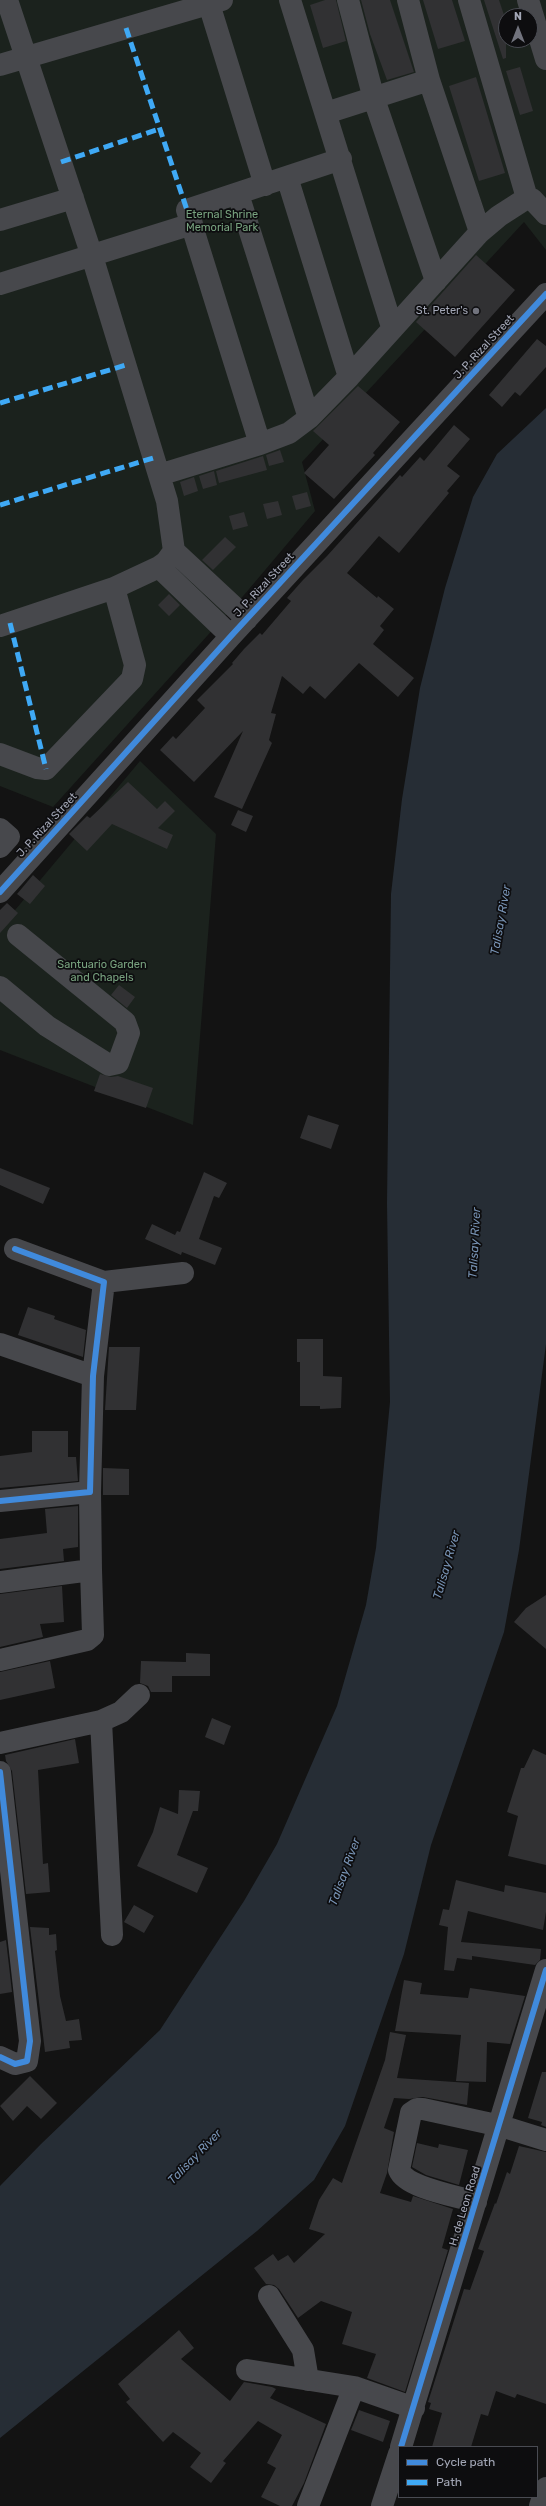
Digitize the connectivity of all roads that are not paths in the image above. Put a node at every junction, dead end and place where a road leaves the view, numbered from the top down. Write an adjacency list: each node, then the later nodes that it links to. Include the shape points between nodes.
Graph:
1 (7, 0): 8 (street)
2 (290, 0): 13 (street)
3 (348, 0): 12 (street)
4 (408, 0): 11 (street)
5 (469, 0): 19 (street)
6 (528, 0): 9 (street)
7 (216, 2): 8 (street); 16 (street)
8 (26, 56): 10 (street); 18 (street)
9 (546, 59)
10 (0, 65)
11 (429, 80): 12 (street); 23 (street)
12 (374, 99): 13 (street); 25 (street)
13 (326, 113): 14 (street)
14 (341, 159): 15 (street); 28 (street)
15 (287, 177): 16 (street); 29 (street)
16 (265, 185): 17 (street)
17 (238, 194): 22 (street, via 188,210); 30 (street)
18 (72, 198): 21 (street); 24 (street)
19 (527, 198): 20 (street, via 532,199); 23 (street)
20 (546, 214)
21 (0, 220)
22 (192, 224): 24 (street); 31 (street)
23 (480, 232): 25 (street)
24 (92, 256): 26 (street); 32 (street)
25 (436, 281): 28 (street)
26 (0, 284)
27 (546, 294): 36 (street, J. P. Rizal Street)
28 (392, 327): 29 (street)
29 (349, 378): 30 (street)
30 (309, 418): 31 (street, via 289,433)
31 (260, 444): 32 (street)
32 (159, 475): 33 (street, via 167,501)
33 (174, 551): 34 (street); 36 (street)
34 (159, 567): 35 (street); 38 (street)
35 (114, 588): 37 (street); 39 (street, via 135,665 132,679 46,769 36,768)
36 (247, 619): 38 (street, J. P. Rizal Street)
37 (0, 626)
38 (231, 636): 42 (street, J. P. Rizal Street)
39 (0, 754)
40 (0, 830): 41 (street, via 10,837)
41 (0, 847)
42 (0, 892)
43 (18, 935): 44 (street, via 125,1022 129,1033 118,1063 109,1065 47,1026)
44 (0, 987)
45 (15, 1249): 47 (street)
46 (183, 1273): 47 (street)
47 (104, 1282): 49 (street)
48 (0, 1344): 49 (street)
49 (93, 1376): 50 (street)
50 (90, 1492): 51 (street); 52 (street)
51 (0, 1501)
52 (91, 1570): 53 (street); 54 (street, via 93,1636 87,1640)
53 (0, 1582)
54 (0, 1660)
55 (139, 1695): 56 (street, via 121,1712)
56 (101, 1721): 57 (street); 59 (street)
57 (0, 1743)
58 (0, 1772): 61 (street, via 30,2041 27,2061 15,2064)
59 (112, 1935)
60 (546, 1970): 62 (street, H. de Leon Road)
61 (0, 2057)
62 (500, 2126): 63 (street); 64 (street, H. de Leon Road); 64 (street, via 423,2109 411,2113 399,2170 401,2176 415,2184)
63 (546, 2140)
64 (476, 2202): 69 (street, H. de Leon Road)
65 (269, 2296): 67 (street, via 303,2350)
66 (247, 2370): 67 (street)
67 (308, 2380): 68 (street)
68 (354, 2387): 69 (street); 73 (street)
69 (414, 2408): 70 (street, H. de Leon Road)
70 (401, 2446)
71 (398, 2457): 74 (street)
72 (546, 2488): 75 (street)
73 (308, 2506)
74 (382, 2506)
75 (540, 2506)

